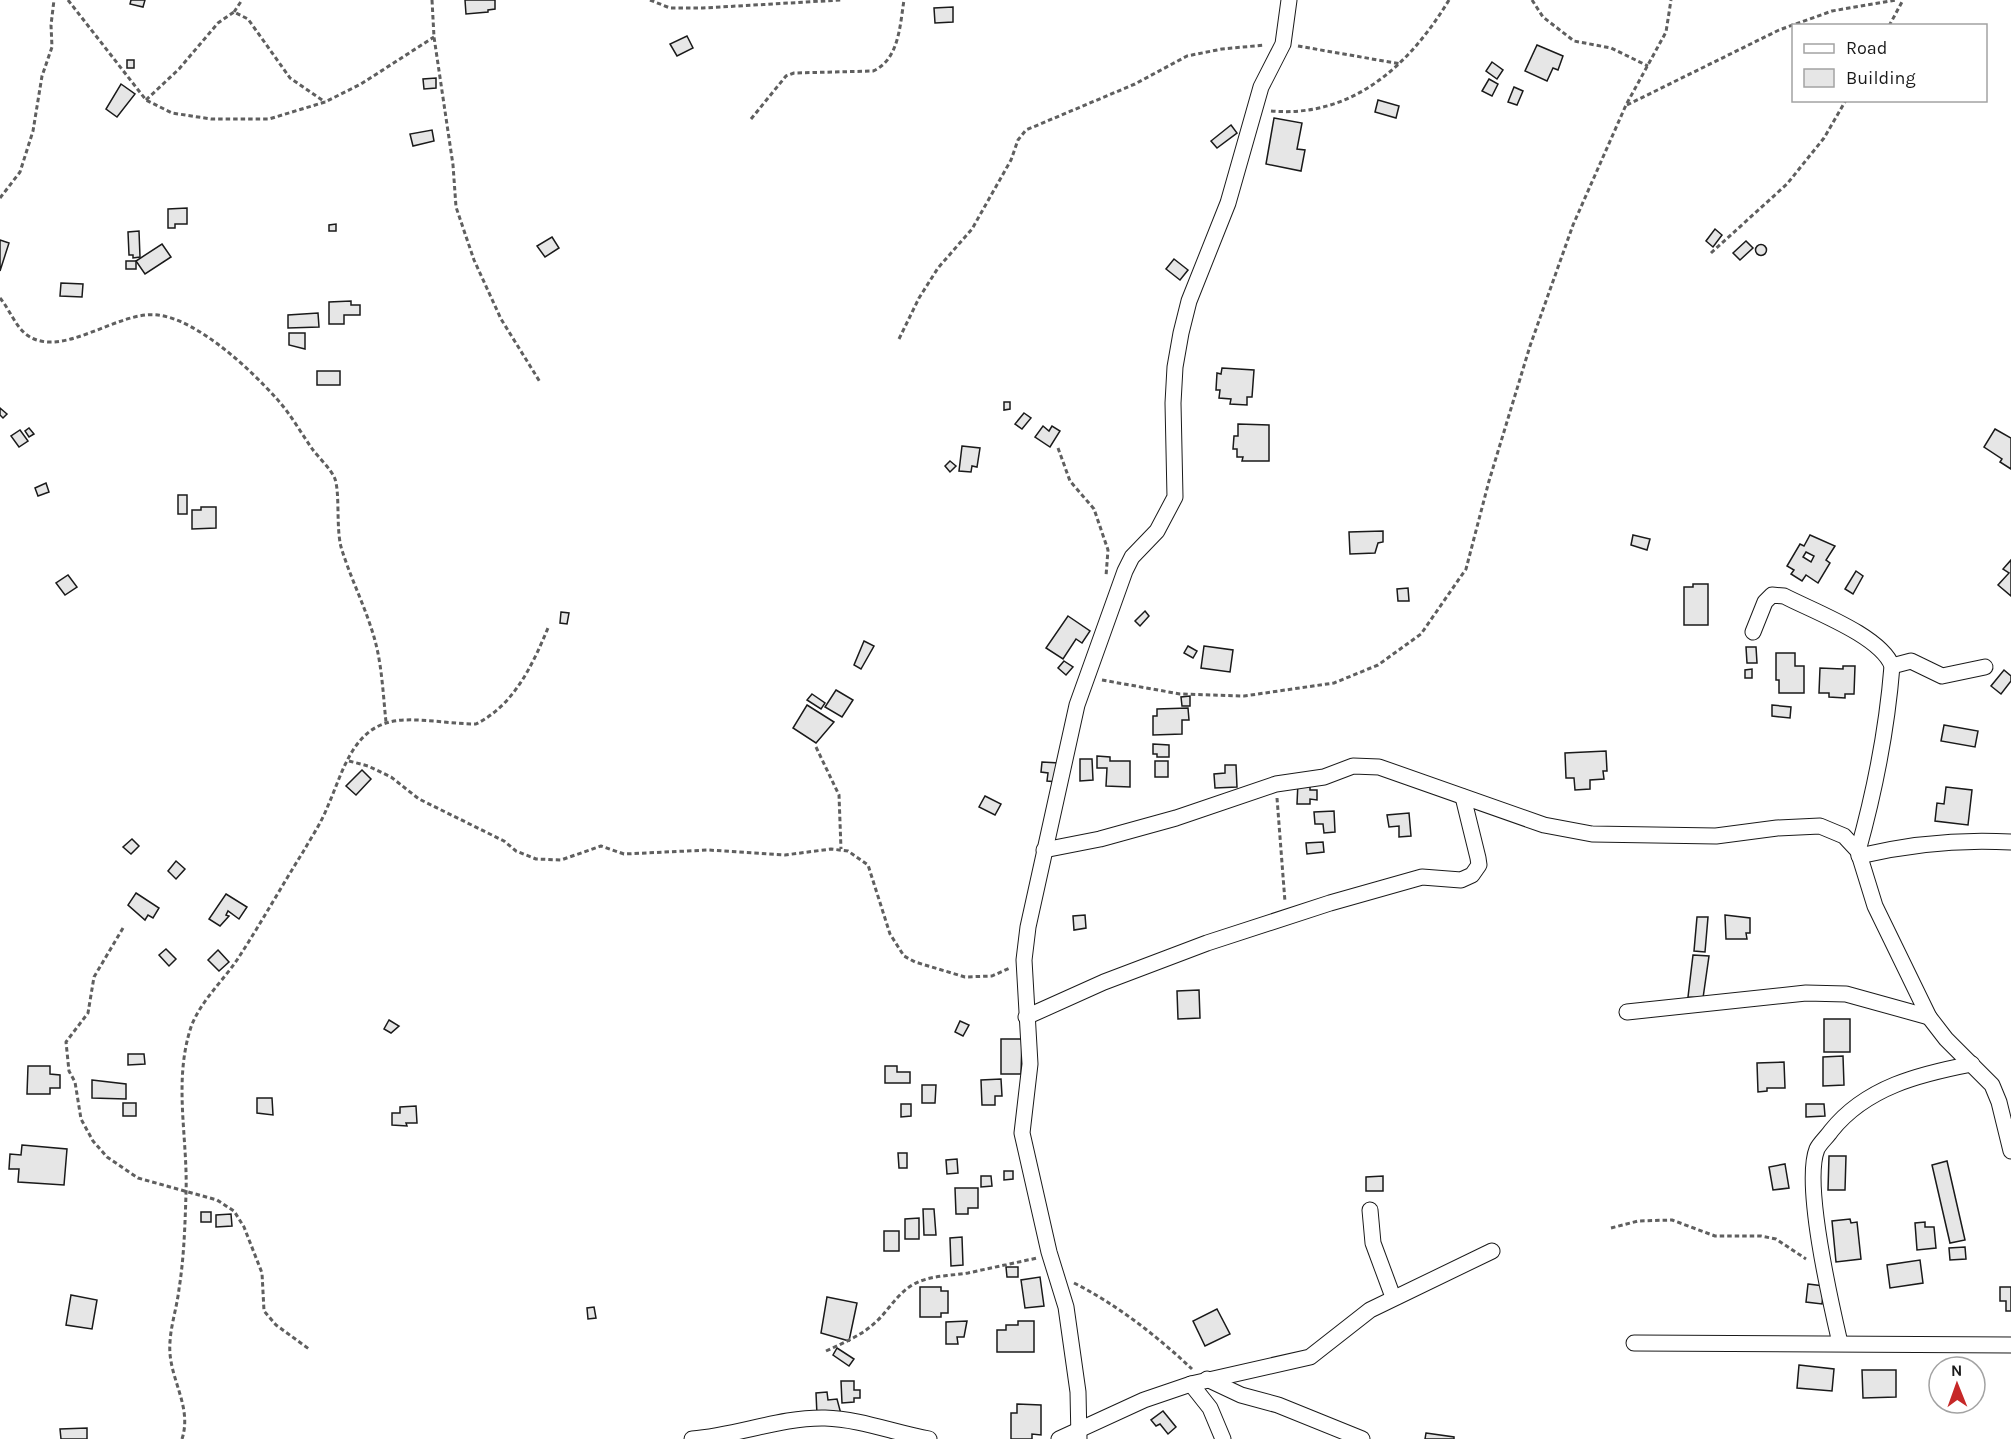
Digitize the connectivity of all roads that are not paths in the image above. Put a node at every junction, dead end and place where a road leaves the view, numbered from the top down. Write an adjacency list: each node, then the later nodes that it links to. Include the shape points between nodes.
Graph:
1 (1289, 0): 7 (street, via 1283,44 1261,87 1222,222 1196,282 1181,333 1173,403 1175,497 1157,531 1132,557 1112,604 1068,739)
2 (1753, 632): 3 (street, via 1765,602 1772,595 1784,596 1874,643 1889,656)
3 (1892, 666): 4 (street, via 1911,661 1942,676); 8 (street, via 1877,777)
4 (1985, 667)
5 (1463, 797): 7 (street, via 1379,767 1353,766 1324,777 1276,784 1176,819); 8 (street, via 1544,825 1592,834 1716,836 1820,826 1844,836); 10 (street, via 1479,865 1472,875 1461,880 1414,879 1287,918 1104,982)
6 (2011, 842): 8 (street, via 1947,842)
7 (1044, 850): 10 (street, via 1024,960)
8 (1859, 854): 11 (street, via 1875,906)
9 (1627, 1012): 11 (street, via 1806,993 1846,994)
10 (1026, 1017): 22 (street, via 1030,1064 1022,1133 1066,1307 1078,1392)
11 (1929, 1017): 12 (street)
12 (1972, 1064): 13 (street, via 1992,1085); 18 (street, via 1917,1077 1876,1093 1836,1125 1817,1149 1813,1179 1824,1273)
13 (2011, 1151)
14 (1370, 1210): 16 (street, via 1373,1243)
15 (1492, 1251): 16 (street)
16 (1393, 1297): 20 (street, via 1310,1357)
17 (1634, 1343): 18 (street)
18 (1840, 1343): 19 (street)
19 (2011, 1345)
20 (1207, 1379): 21 (street); 27 (street)
21 (1191, 1384): 22 (street, via 1119,1411); 26 (street, via 1210,1408)
22 (1079, 1435): 25 (street)
23 (693, 1439): 24 (street, via 824,1418)
24 (929, 1439)
25 (1059, 1439)
26 (1223, 1439)
27 (1362, 1439)

